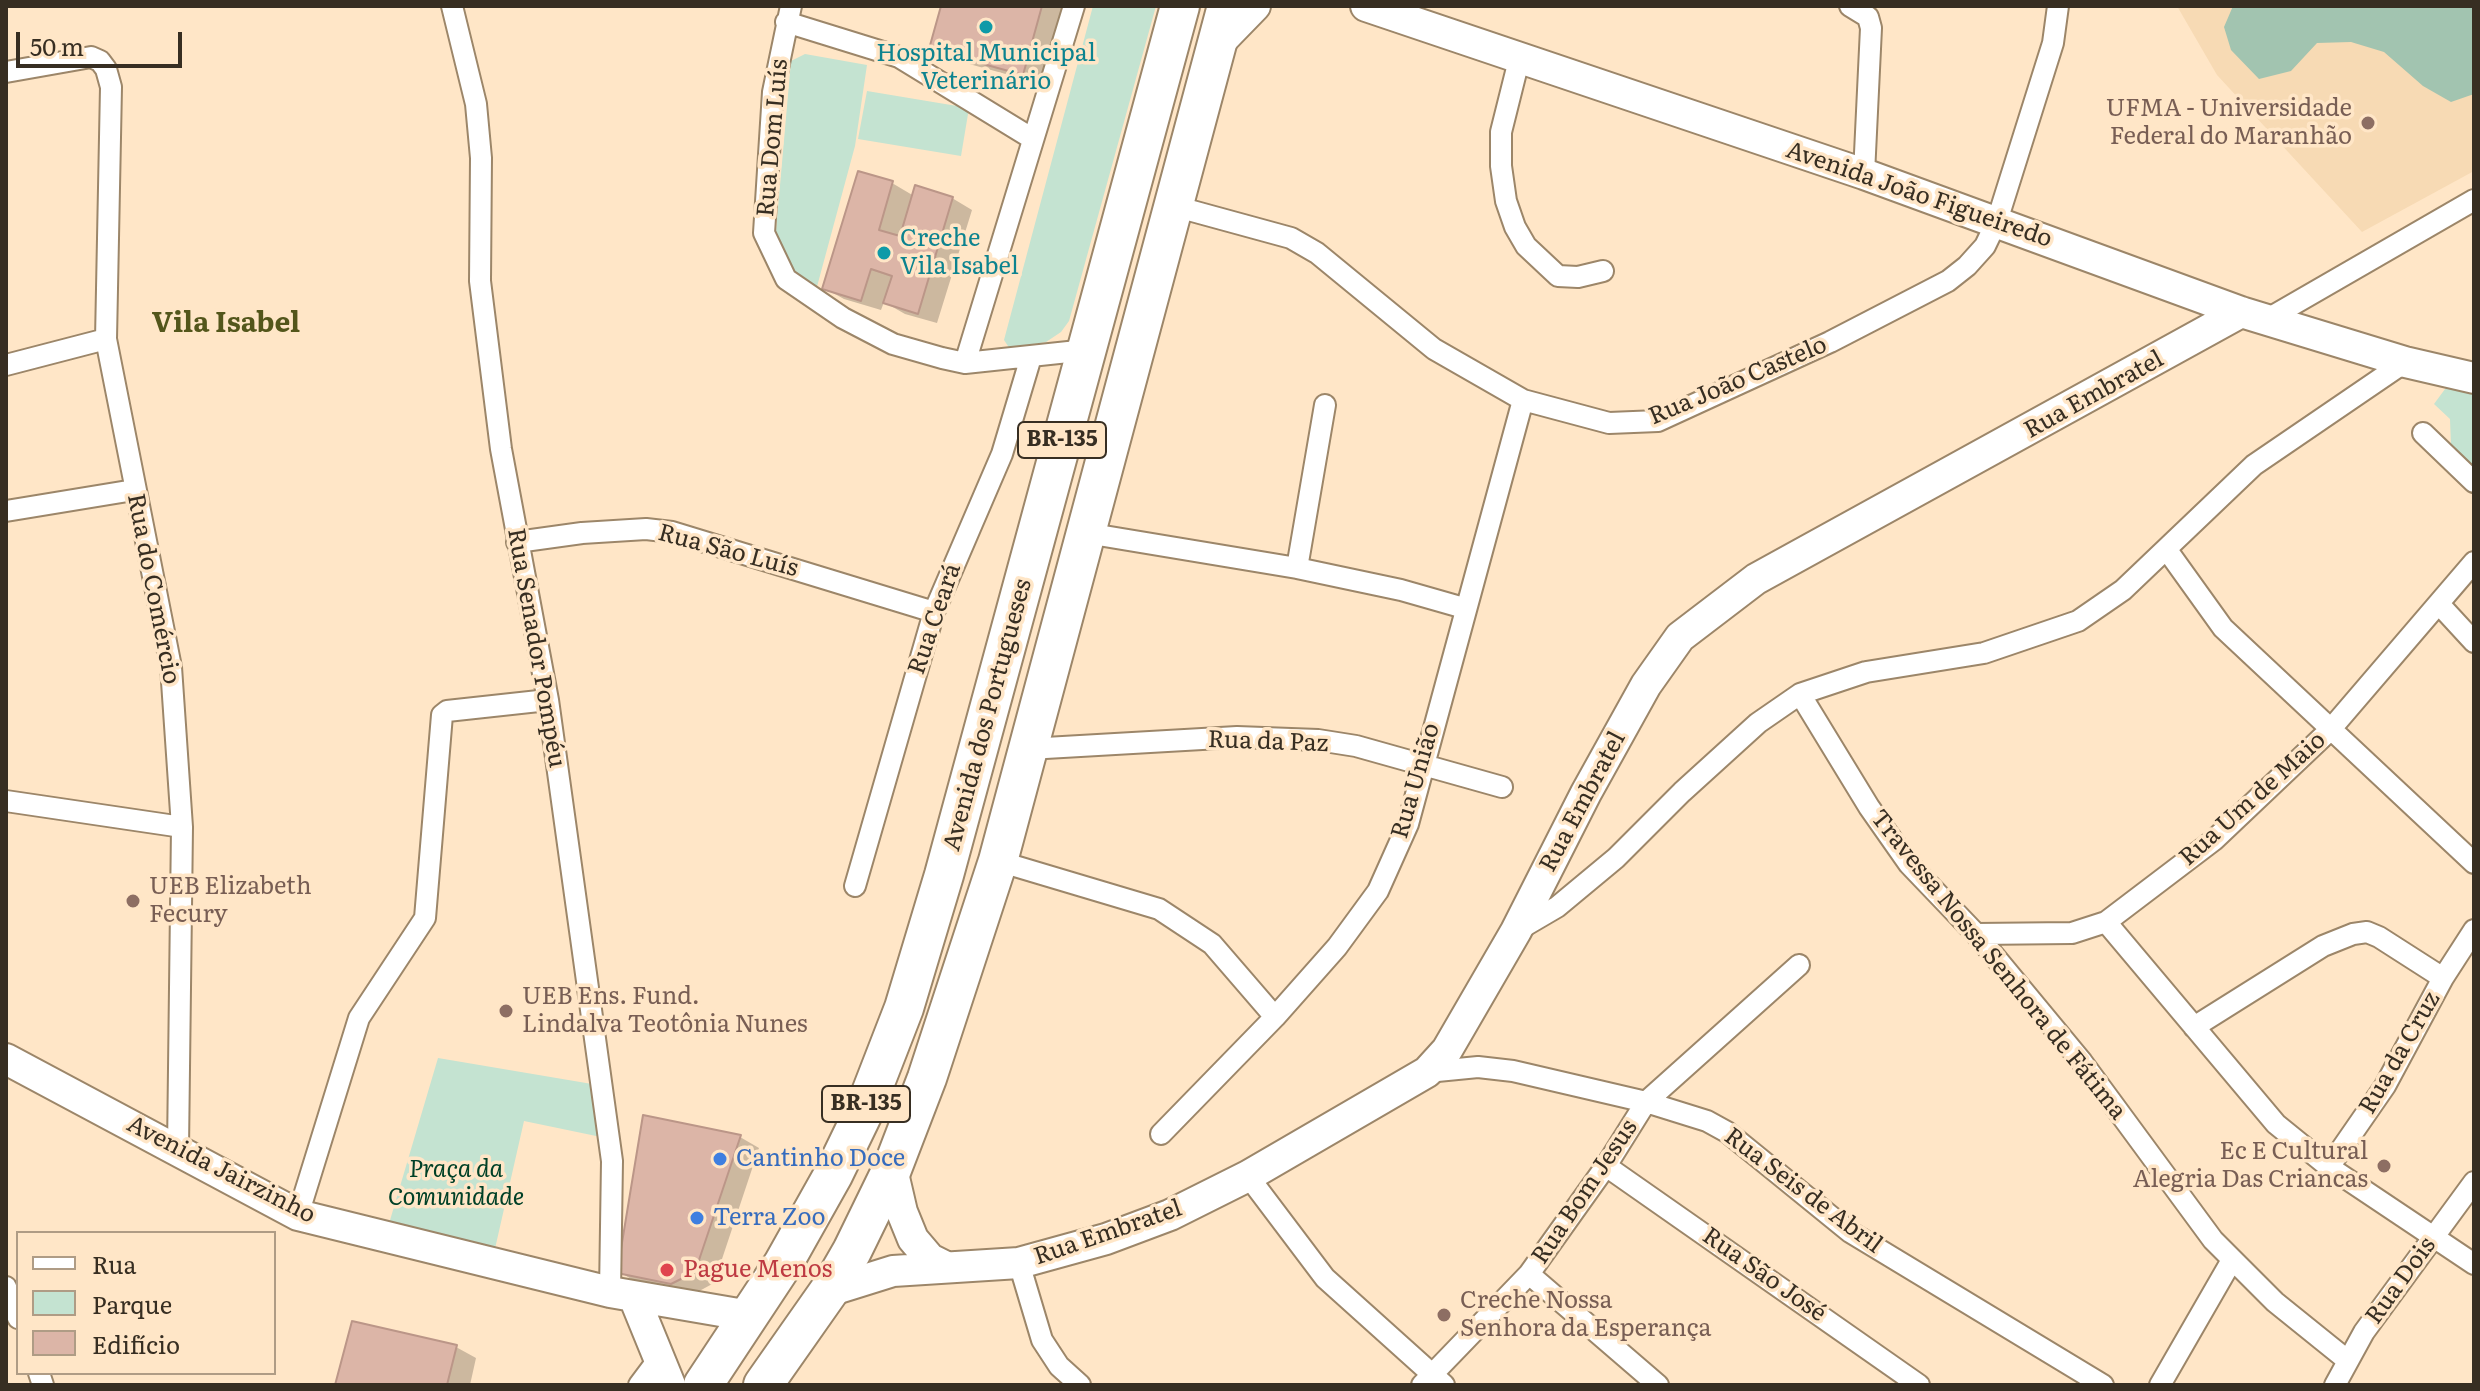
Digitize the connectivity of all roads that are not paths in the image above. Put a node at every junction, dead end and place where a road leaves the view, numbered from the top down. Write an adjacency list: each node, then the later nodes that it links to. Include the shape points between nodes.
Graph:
1 (452, 6): 35 (street, Rua Senador Pompéu, via 476,104 480,281)
2 (1074, 6): 13 (street)
3 (1180, 6): 21 (highway, Avenida dos Portugueses / BR-135)
4 (1227, 6): 10 (highway, Avenida dos Portugueses / BR-135)
5 (1255, 6): 10 (street)
6 (1366, 6): 11 (street, Avenida João Figueiredo)
7 (1850, 6): 14 (street, via 1868,17 1871,28)
8 (2058, 6): 17 (street, Rua João Castelo, via 2053,43)
9 (788, 14): 13 (street, via 899,57); 24 (street, Rua Dom Luís, via 773,92 764,233 773,257 802,293 843,318 893,344)
10 (1216, 47): 16 (highway, Avenida dos Portugueses / BR-135)
11 (1519, 60): 14 (street, Avenida João Figueiredo); 18 (street, via 1501,132 1506,201 1515,227 1526,246 1558,276)
12 (6, 72): 20 (street, Rua do Comércio, via 74,58 100,61 111,87)
13 (1033, 139): 24 (street)
14 (1864, 174): 17 (street, Avenida João Figueiredo)
15 (2474, 200): 19 (street, Rua Embratel)
16 (1174, 206): 27 (street, Rua João Castelo, via 1291,238 1317,253 1434,349); 34 (highway, Avenida dos Portugueses / BR-135)
17 (1997, 221): 19 (street, Avenida João Figueiredo); 27 (street, Rua João Castelo, via 1985,246 1948,281 1658,421 1609,423)
18 (1603, 271)
19 (2253, 316): 23 (street, Avenida João Figueiredo); 57 (street, Rua Embratel, via 1756,579 1680,637 1646,685)
20 (106, 339): 25 (street); 32 (street, Rua do Comércio)
21 (1087, 350): 22 (street, Rua Dom Luís); 30 (highway, Avenida dos Portugueses / BR-135)
22 (1031, 357): 24 (street, Rua Dom Luís); 41 (street, Rua Ceará, via 1002,454)
23 (2405, 362): 26 (street, Avenida João Figueiredo); 36 (street, via 2254,465)
24 (965, 363)
25 (6, 365)
26 (2474, 378)
27 (1523, 400): 40 (street, Rua União)
28 (1325, 405): 38 (street)
29 (2423, 433): 31 (street)
30 (1060, 449): 43 (highway, via 1058,509 1019,644 1026,662); 84 (highway, Avenida dos Portugueses / BR-135, via 904,1008 833,1175)
31 (2474, 482)
32 (134, 490): 33 (street); 51 (street, Rua do Comércio, via 171,667)
33 (6, 511)
34 (1086, 533): 38 (street); 43 (highway, Avenida dos Portugueses / BR-135)
35 (517, 542): 41 (street, Rua São Luís, via 582,533 672,532); 45 (street, Rua Senador Pompéu)
36 (2167, 550): 44 (street, via 2123,590 2058,629 1984,653 1866,672); 46 (street, via 2223,628)
37 (2474, 562): 39 (street, Rua Um de Maio)
38 (1297, 568): 40 (street)
39 (2439, 604): 42 (street); 46 (street, Rua Um de Maio)
40 (1464, 608): 48 (street, Rua União)
41 (934, 612): 54 (street, Rua Ceará)
42 (2474, 642)
43 (1052, 661): 47 (highway, Avenida dos Portugueses / BR-135)
44 (1800, 694): 57 (street, via 1758,723 1616,858 1557,907); 58 (street, Travessa Nossa Senhora de Fátima, via 1909,864)
45 (548, 700): 73 (street, via 442,715 425,918 359,1018); 82 (street, Rua Senador Pompéu, via 612,1161)
46 (2330, 730): 53 (street); 55 (street, Rua Um de Maio, via 2214,840)
47 (1028, 749): 48 (street, Rua da Paz, via 1237,737 1356,746); 52 (highway, Avenida dos Portugueses / BR-135)
48 (1422, 765): 49 (street, Rua da Paz); 61 (street, Rua União, via 1408,824 1378,891)
49 (1502, 787)
50 (6, 801): 51 (street)
51 (182, 827): 67 (street, Rua do Comércio)
52 (998, 861): 61 (street, via 1159,909 1212,944); 70 (highway, Avenida dos Portugueses / BR-135)
53 (2474, 863)
54 (855, 886)
55 (2106, 922): 58 (street, Rua Um de Maio, via 2072,933); 62 (street)
56 (2474, 930): 60 (street, Rua da Cruz)
57 (1516, 931): 64 (street, Rua Embratel, via 1447,1050)
58 (1976, 934): 75 (street, Travessa Nossa Senhora de Fátima, via 2082,1062)
59 (1799, 965): 65 (street, Rua Bom Jesus)
60 (2443, 978): 62 (street, via 2379,937 2353,934 2323,946); 69 (street, Rua da Cruz, via 2385,1086)
61 (1275, 1017): 66 (street, Rua União)
62 (2194, 1027): 69 (street, via 2276,1124)
63 (6, 1059): 67 (street, Avenida Jairzinho)
64 (1427, 1072): 65 (street, Rua Seis de Abril, via 1478,1067 1513,1071); 71 (street, Rua Embratel)
65 (1646, 1102): 68 (street, Rua Bom Jesus); 95 (street, Rua Seis de Abril, via 1727,1132 1850,1232)
66 (1161, 1134)
67 (178, 1149): 73 (street, Avenida Jairzinho)
68 (1606, 1166): 79 (street, Rua Bom Jesus); 94 (street, Rua São José)
69 (2329, 1167): 74 (street)
70 (892, 1169): 78 (street, via 913,1239); 81 (highway, Avenida dos Portugueses / BR-135)
71 (1248, 1176): 76 (street, Rua Embratel, via 1170,1215); 87 (street, via 1325,1278)
72 (2474, 1182): 74 (street, Rua Dois)
73 (298, 1215): 82 (street, Avenida Jairzinho)
74 (2433, 1235): 77 (street); 86 (street, Rua Dois)
75 (2232, 1260): 86 (street, Travessa Nossa Senhora de Fátima); 96 (street)
76 (1019, 1263): 78 (street, Rua Embratel); 92 (street, via 1042,1340)
77 (2474, 1264)
78 (944, 1266): 81 (street, Rua Embratel, via 893,1271)
79 (1529, 1274): 87 (street, Rua Bom Jesus); 93 (street)
80 (6, 1287): 83 (street)
81 (829, 1291): 91 (highway, Avenida dos Portugueses / BR-135)
82 (622, 1295): 84 (street, Avenida Jairzinho); 85 (street)
83 (16, 1313)
84 (750, 1316): 90 (highway, Avenida dos Portugueses / BR-135)
85 (660, 1357): 88 (street); 89 (street)
86 (2347, 1360): 97 (street, Rua Dois)
87 (1433, 1382)
88 (639, 1385)
89 (670, 1385)
90 (703, 1385)
91 (763, 1385)
92 (1080, 1385)
93 (1658, 1385)
94 (1919, 1385)
95 (2103, 1385)
96 (2160, 1385)
97 (2335, 1385)

